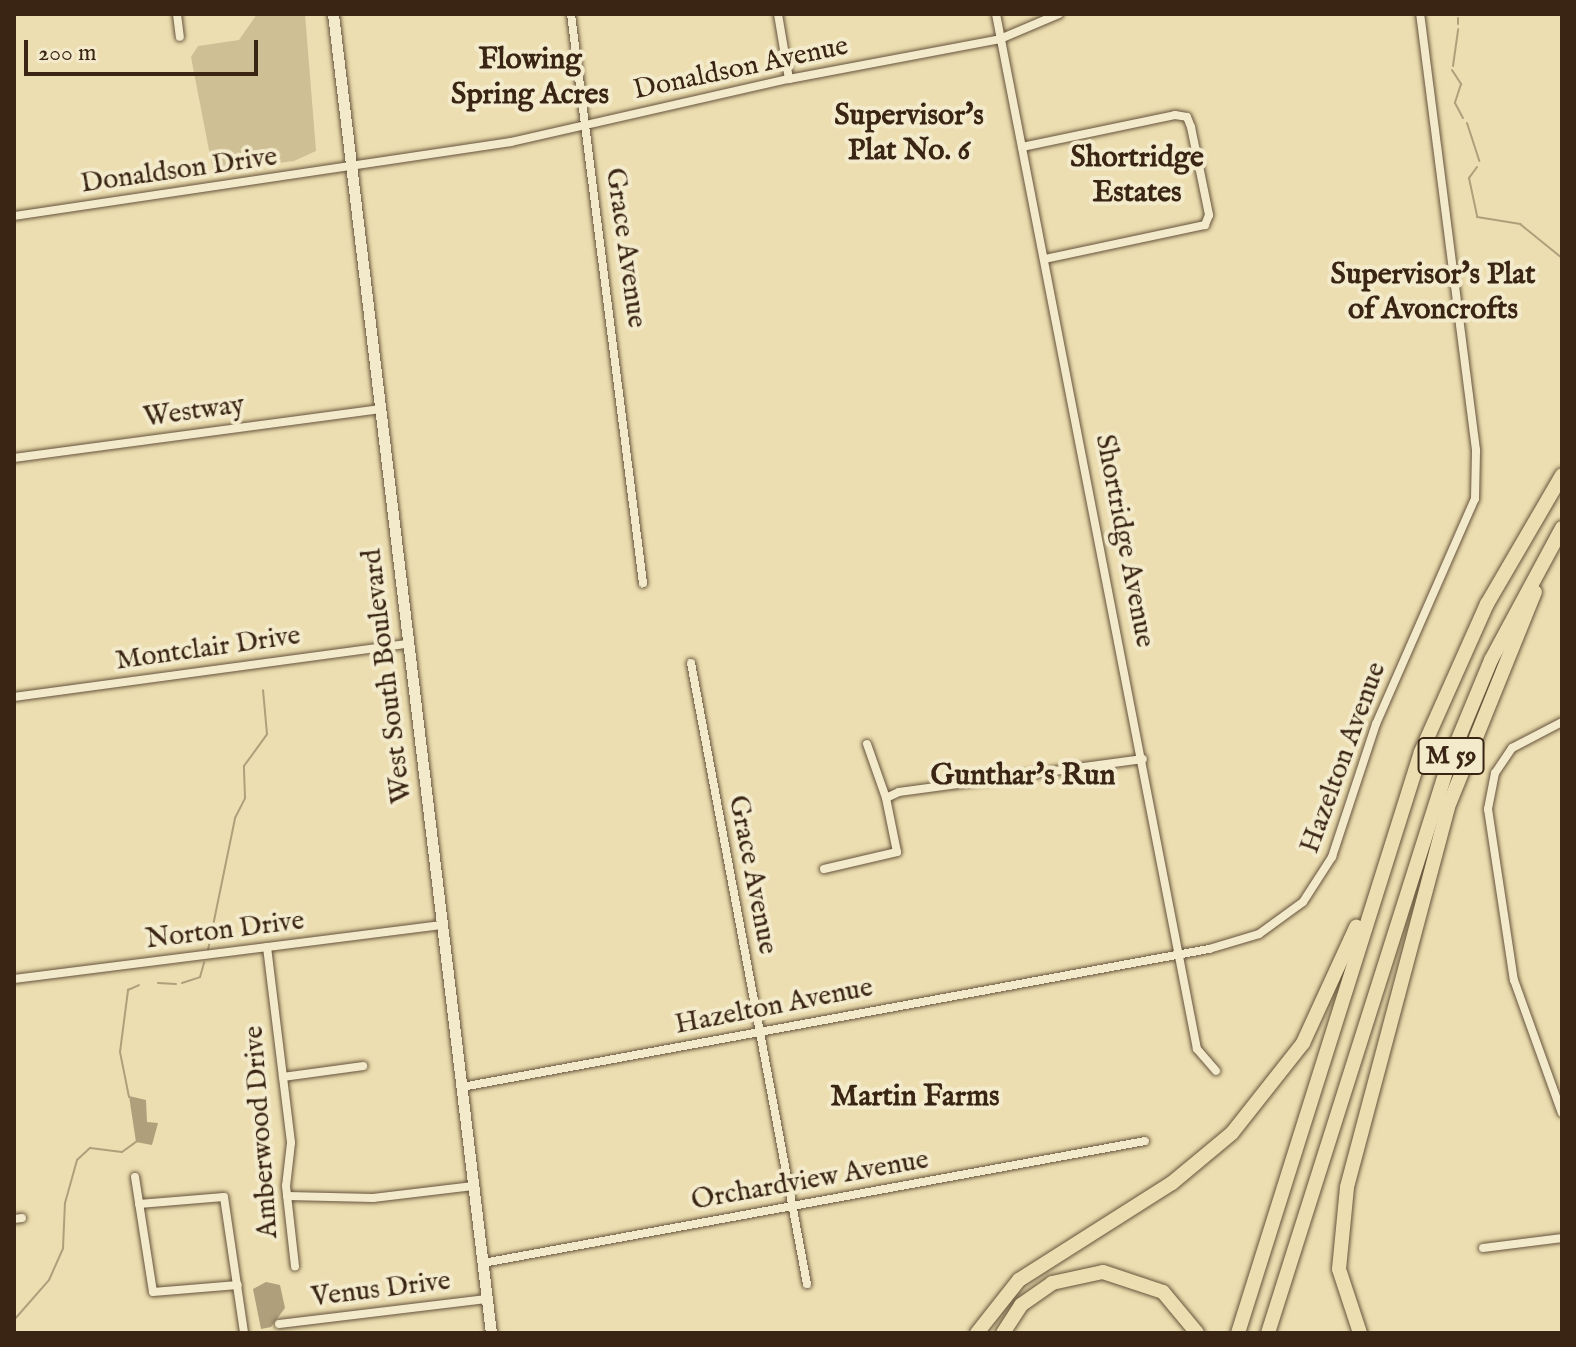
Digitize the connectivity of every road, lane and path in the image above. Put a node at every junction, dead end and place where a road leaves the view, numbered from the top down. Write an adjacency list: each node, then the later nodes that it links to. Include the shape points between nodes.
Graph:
1 (177, 14): 8 (street)
2 (333, 14): 13 (street, West South Boulevard)
3 (571, 14): 11 (street, Grace Avenue)
4 (778, 14): 10 (street)
5 (996, 14): 9 (street, Shortridge Avenue)
6 (1059, 14): 9 (street, Donaldson Avenue)
7 (1420, 14): 33 (street, Hazelton Avenue, via 1476,450 1473,510 1390,692 1319,882 1271,928)
8 (180, 37)
9 (1000, 39): 10 (street, Donaldson Avenue); 12 (street, Shortridge Avenue)
10 (789, 79): 11 (street, Donaldson Avenue)
11 (585, 127): 13 (street, Donaldson Avenue); 21 (street, Grace Avenue)
12 (1022, 147): 15 (street, Shortridge Avenue); 15 (street, via 1181,115 1194,137 1209,215 1205,225)
13 (351, 170): 14 (street, Donaldson Drive); 16 (street, West South Boulevard)
14 (14, 216)
15 (1045, 259): 27 (street, Shortridge Avenue)
16 (379, 409): 17 (street, Westway); 22 (street, West South Boulevard)
17 (14, 458)
18 (1562, 475): 29 (highway, M 59, via 1458,663)
19 (1562, 528): 61 (highway, M 59, via 1487,669 1440,784)
20 (1562, 537): 62 (highway, via 1455,788 1347,1187 1339,1269)
21 (643, 583)
22 (408, 644): 24 (street, Montclair Drive); 31 (street, West South Boulevard)
23 (691, 663): 35 (street, Grace Avenue)
24 (14, 697)
25 (1562, 722): 40 (street, via 1518,741 1492,783 1490,842 1519,1000)
26 (867, 744): 28 (street)
27 (1143, 759): 28 (street, via 913,789); 33 (street, Shortridge Avenue)
28 (886, 798): 30 (street, via 897,852)
29 (1387, 857): 57 (highway, via 1311,1028 1232,1133 1172,1183 1019,1280); 60 (highway, M 59)
30 (824, 869)
31 (442, 925): 32 (street, Norton Drive); 39 (street, West South Boulevard)
32 (267, 947): 34 (street, Norton Drive); 38 (street, Amberwood Drive)
33 (1180, 955): 35 (street, Hazelton Avenue); 37 (street, Shortridge Avenue, via 1197,1049)
34 (14, 979)
35 (759, 1032): 39 (street, Hazelton Avenue); 46 (street, Grace Avenue)
36 (363, 1066): 38 (street)
37 (1216, 1071)
38 (283, 1077): 44 (street, Amberwood Drive, via 291,1147)
39 (462, 1087): 43 (street, West South Boulevard)
40 (1562, 1113)
41 (1145, 1141): 46 (street, Orchardview Avenue)
42 (135, 1177): 45 (street)
43 (473, 1186): 44 (street, via 373,1198); 49 (street, West South Boulevard)
44 (287, 1196): 50 (street, Amberwood Drive)
45 (139, 1204): 52 (street, via 153,1292); 52 (street, via 224,1197)
46 (792, 1206): 49 (street, Orchardview Avenue); 51 (street, Grace Avenue)
47 (1562, 1238): 48 (street)
48 (1483, 1248)
49 (483, 1263): 53 (street, West South Boulevard)
50 (295, 1266)
51 (807, 1284)
52 (238, 1285): 55 (street)
53 (487, 1299): 54 (street, Venus Drive); 56 (street, West South Boulevard)
54 (279, 1324)
55 (244, 1333)
56 (491, 1333)
57 (977, 1333)
58 (1003, 1333): 59 (highway, via 1035,1293 1068,1277 1103,1272 1163,1292)
59 (1197, 1333)
60 (1238, 1333)
61 (1268, 1333)
62 (1360, 1333)

